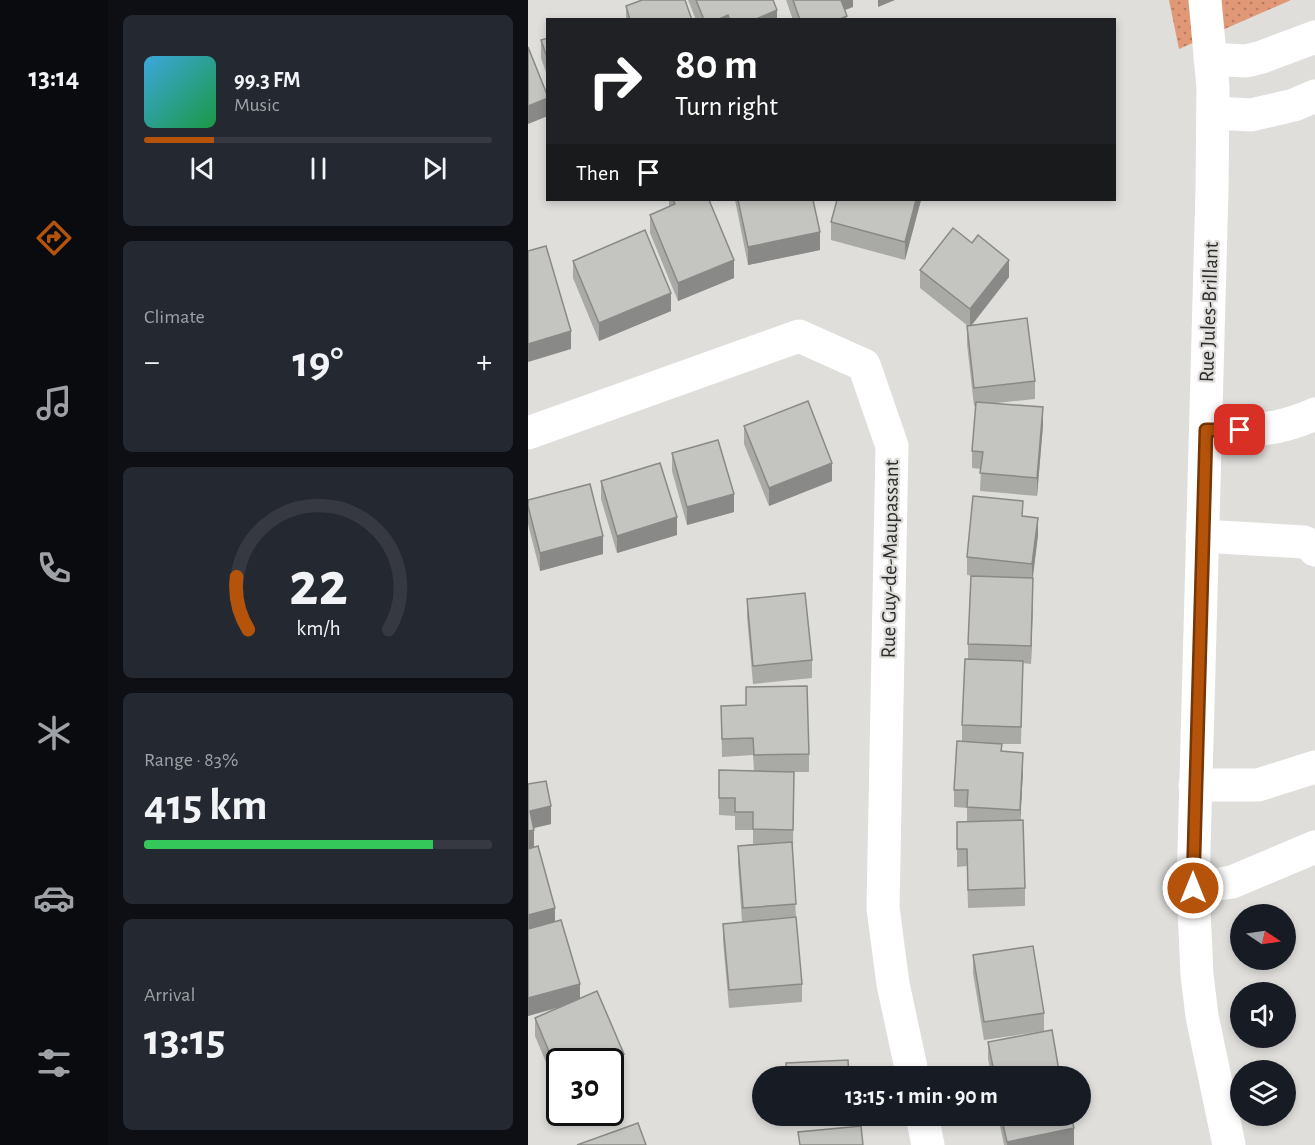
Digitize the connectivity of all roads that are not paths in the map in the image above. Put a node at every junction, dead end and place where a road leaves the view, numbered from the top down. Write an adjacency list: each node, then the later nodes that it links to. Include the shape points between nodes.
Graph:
1 (1205, 0): 3 (street, Rue Jules-Brillant)
2 (1315, 37): 3 (street, via 1246,61)
3 (1212, 86): 4 (street, via 1251,115); 6 (street, Rue Jules-Brillant)
4 (1315, 96)
5 (1315, 414): 6 (street, via 1295,423 1257,431)
6 (1206, 430): 8 (street, Rue Jules-Brillant)
7 (528, 433): 14 (street, Rue Guy-de-Maupassant, via 799,336 864,365 892,446 883,908 893,984)
8 (1202, 536): 9 (street, via 1304,542); 11 (street, Rue Jules-Brillant)
9 (1315, 550)
10 (1315, 767): 11 (street, via 1258,785)
11 (1195, 785): 13 (street, Rue Jules-Brillant)
12 (1315, 847): 13 (street, via 1232,882)
13 (1193, 888): 17 (street, Rue Jules-Brillant, via 1202,1016)
14 (911, 1066)
15 (924, 1126): 16 (street)
16 (928, 1145)
17 (1229, 1145)

